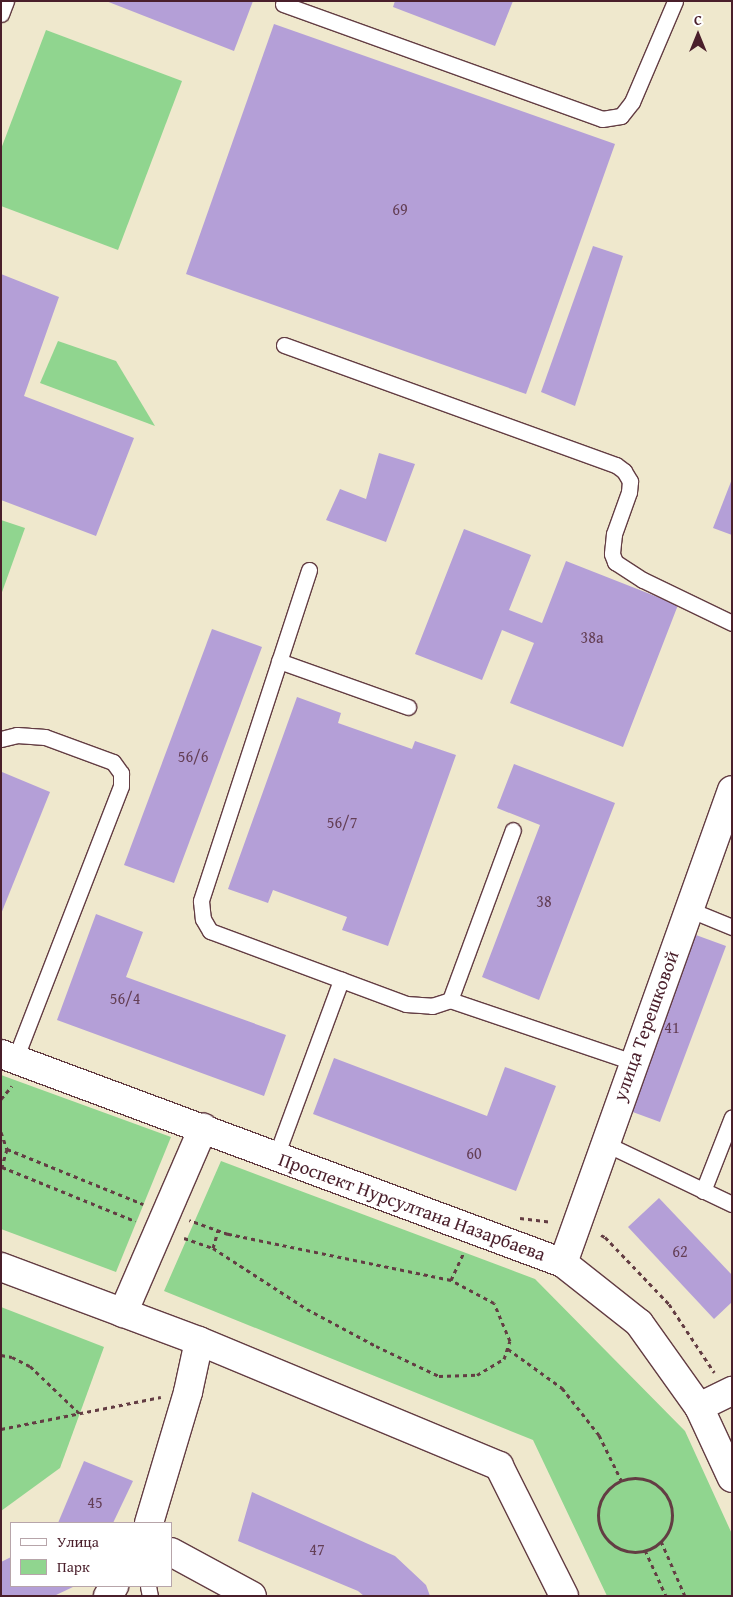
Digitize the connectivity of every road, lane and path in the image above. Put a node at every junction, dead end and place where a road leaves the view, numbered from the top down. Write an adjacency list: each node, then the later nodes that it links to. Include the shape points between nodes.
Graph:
1 (6, 1): 4 (lane)
2 (675, 1): 3 (lane, via 632,102 621,116 602,119)
3 (283, 4)
4 (1, 14)
5 (284, 345): 7 (lane, via 616,465 630,481 614,534 612,554 615,562 643,580)
6 (309, 570): 8 (lane)
7 (732, 623)
8 (279, 661): 9 (lane); 15 (lane, via 201,901 203,919 210,930)
9 (408, 707)
10 (1, 739): 17 (lane, via 17,735 45,737 114,762 121,773 121,786)
11 (732, 790): 13 (main road, улица Терешковой)
12 (513, 830): 16 (lane)
13 (688, 909): 14 (lane); 18 (main road, улица Терешковой)
14 (732, 927)
15 (341, 980): 16 (lane, via 406,1004 432,1006); 24 (lane)
16 (450, 1000): 18 (lane)
17 (8, 1056): 20 (main road, Проспект Нурсултана Назарбаева)
18 (633, 1062): 22 (main road, улица Терешковой)
19 (732, 1117): 26 (lane)
20 (202, 1128): 24 (main road, Проспект Нурсултана Назарбаева); 28 (main road)
21 (1, 1132): 23 (path)
22 (604, 1143): 26 (lane); 31 (main road, улица Терешковой)
23 (7, 1150): 25 (path); 28 (path, via 135,1202)
24 (276, 1156): 31 (main road, Проспект Нурсултана Назарбаева)
25 (2, 1168): 28 (path)
26 (703, 1191): 27 (lane)
27 (732, 1204)
28 (161, 1220): 29 (path); 30 (path); 33 (main road)
29 (218, 1230): 30 (path); 35 (path, via 451,1280 494,1303 510,1341)
30 (213, 1248): 35 (path, via 307,1309 439,1376 477,1375 504,1358)
31 (562, 1263): 39 (main road, Проспект Нурсултана Назарбаева, via 639,1323)
32 (1, 1267): 33 (main road)
33 (123, 1313): 34 (main road)
34 (199, 1341): 37 (main road); 49 (main road, via 499,1466)
35 (508, 1349): 43 (path, via 562,1388 599,1435)
36 (1, 1355): 40 (path, via 12,1356 30,1366)
37 (188, 1390): 40 (path); 44 (main road)
38 (732, 1391): 39 (main road)
39 (699, 1407): 42 (main road, Проспект Нурсултана Назарбаева)
40 (80, 1414): 41 (path)
41 (1, 1429)
42 (732, 1478)
43 (621, 1480): 45 (path, via 636,1477 655,1482 669,1496 674,1516 668,1534); 46 (path, via 603,1495 597,1514 602,1533 616,1547 634,1553)
44 (149, 1522)
45 (661, 1541): 46 (path, via 654,1548); 51 (path)
46 (645, 1550): 50 (path)
47 (172, 1553): 48 (main road)
48 (252, 1596)
49 (564, 1596)
50 (666, 1596)
51 (685, 1596)

